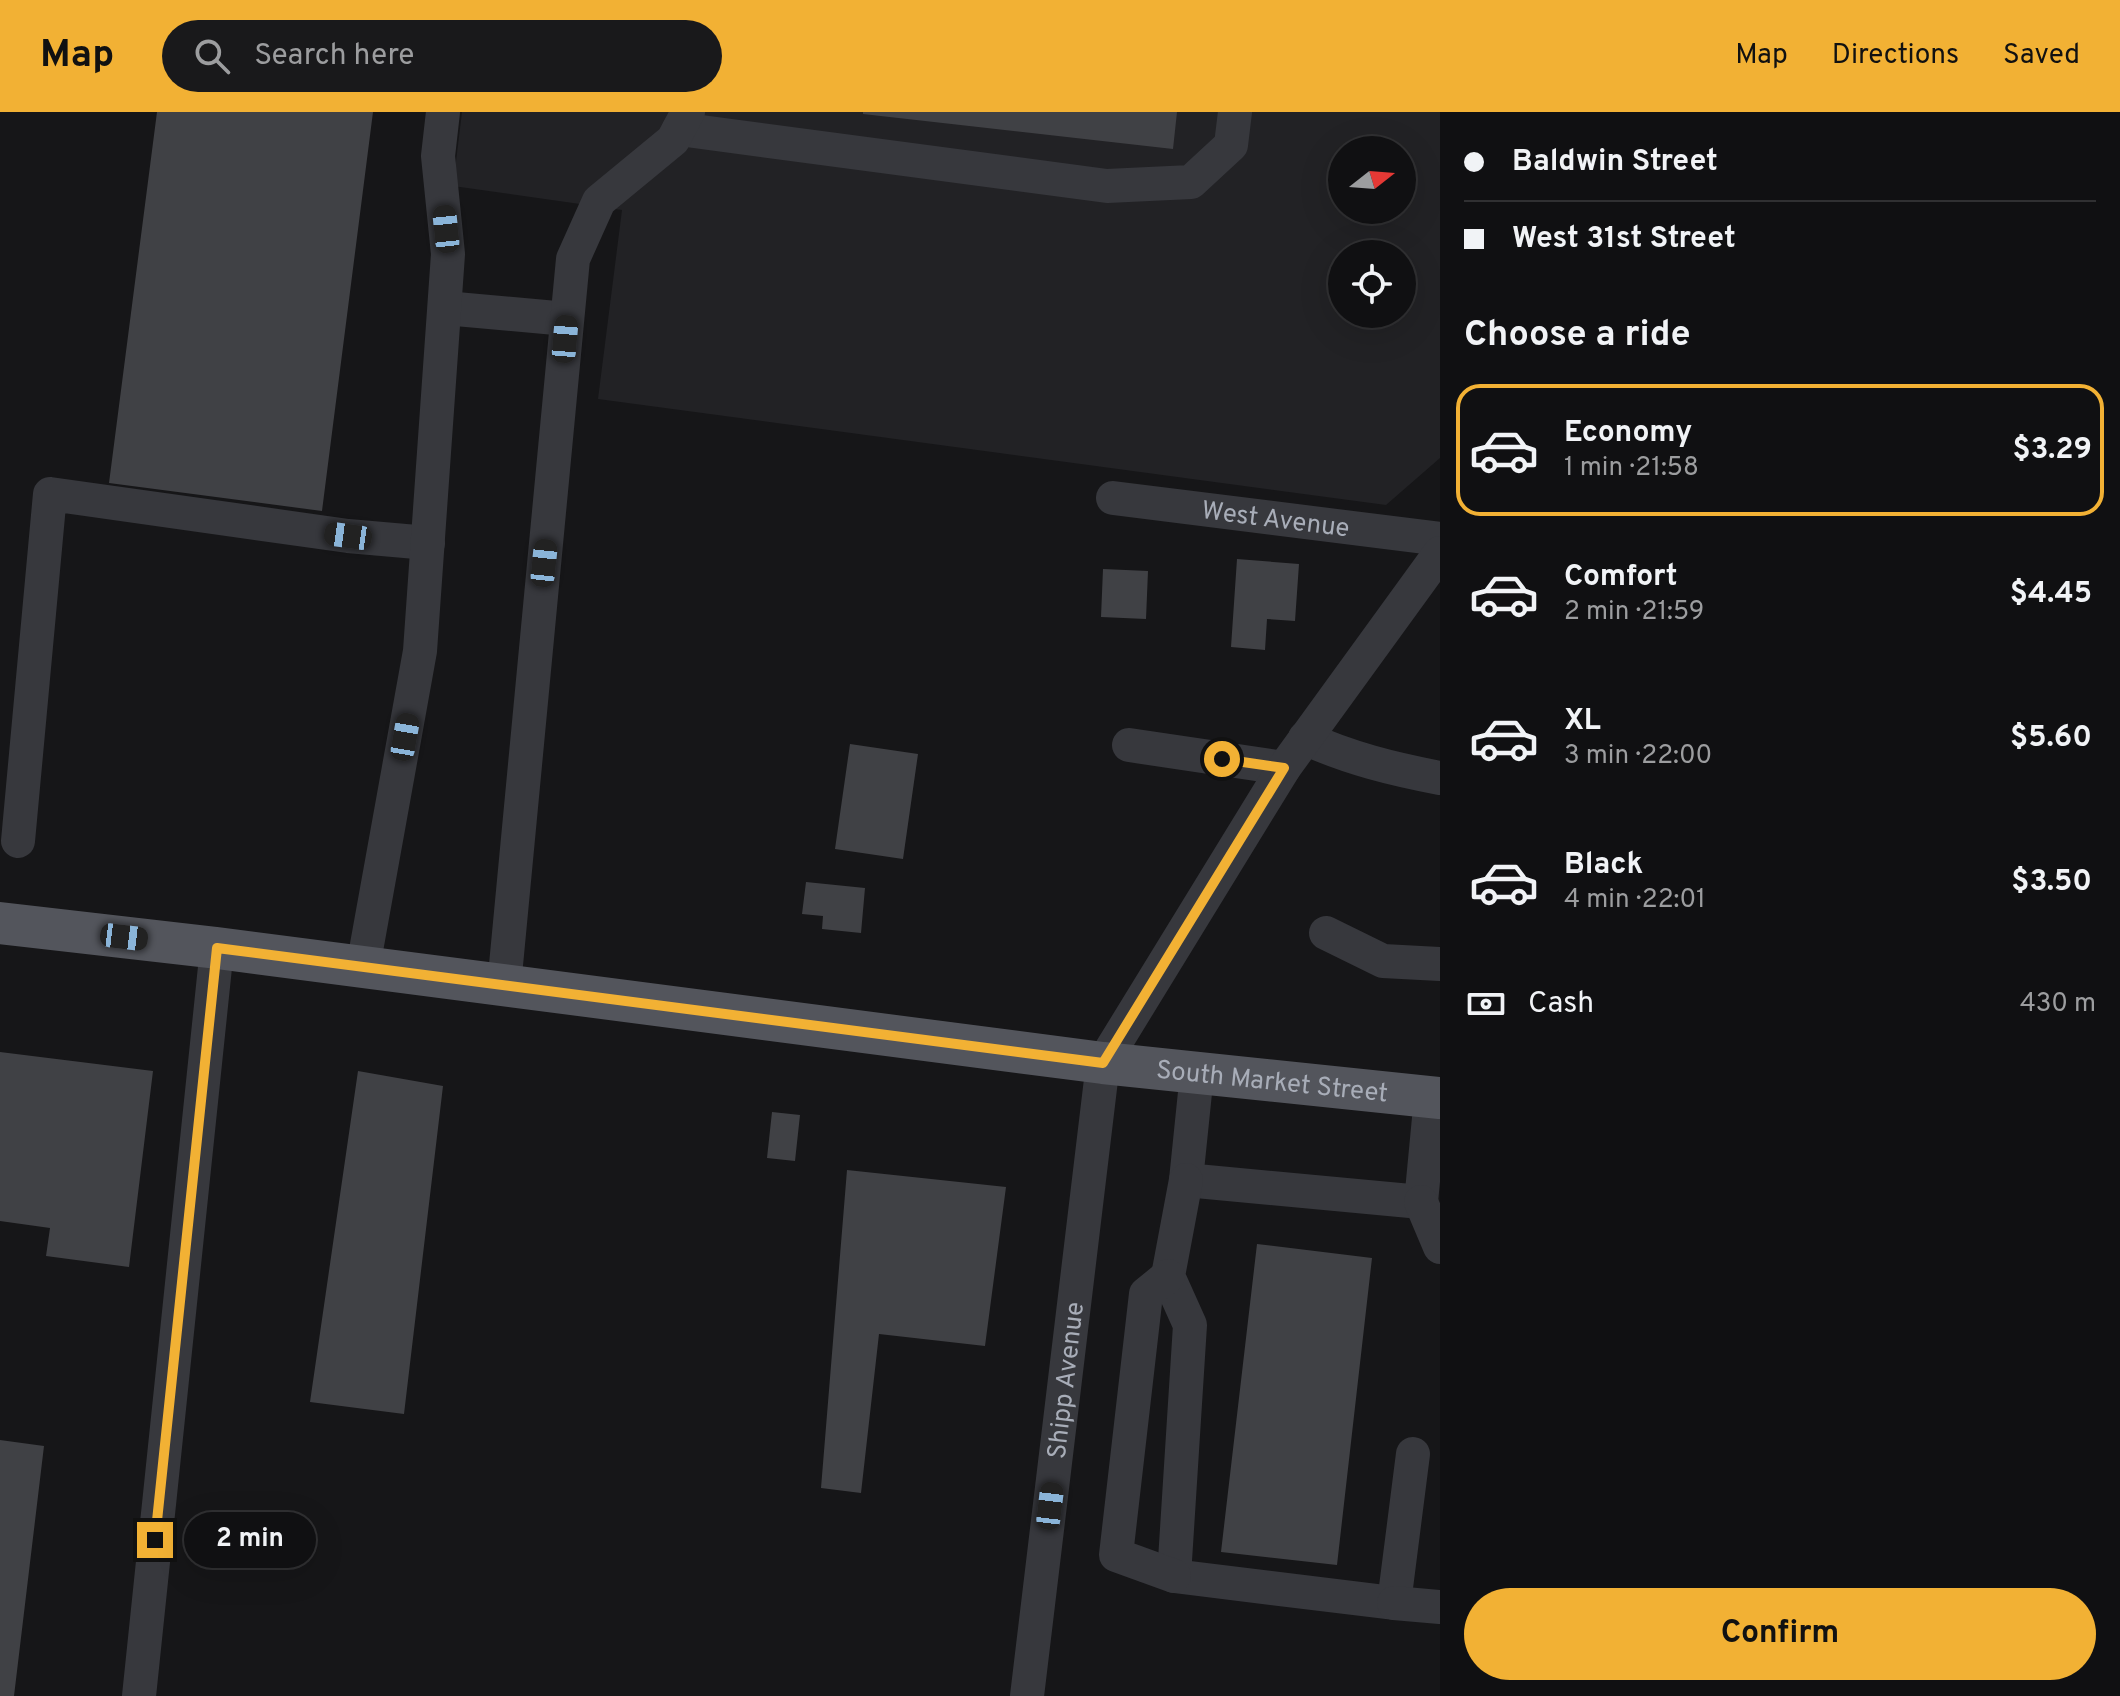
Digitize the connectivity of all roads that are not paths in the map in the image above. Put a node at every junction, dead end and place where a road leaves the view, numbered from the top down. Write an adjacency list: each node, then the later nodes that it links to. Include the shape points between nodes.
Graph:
1 (443, 112): 4 (street, via 438,156 448,254)
2 (1235, 112): 3 (street, via 1231,145 1191,182 1107,186)
3 (684, 120): 5 (street, via 673,140 599,201 573,259)
4 (445, 308): 5 (street); 8 (street)
5 (567, 319): 20 (street)
6 (1113, 498): 7 (street, West Avenue)
7 (1440, 539)
8 (428, 543): 14 (street, via 50,494); 19 (street, via 420,651)
9 (1440, 553): 10 (street)
10 (1305, 738): 12 (street); 13 (street, via 1336,753)
11 (1129, 745): 12 (street)
12 (1284, 768): 21 (street)
13 (1440, 778)
14 (18, 841)
15 (0, 923): 17 (main road, South Market Street)
16 (1326, 933): 18 (street, via 1383,961)
17 (217, 948): 19 (main road, South Market Street); 32 (street)
18 (1440, 964)
19 (363, 967): 20 (main road, South Market Street)
20 (504, 986): 21 (main road, South Market Street)
21 (1103, 1063): 22 (main road, South Market Street); 33 (street, Shipp Avenue)
22 (1197, 1073): 23 (main road, South Market Street); 24 (street)
23 (1436, 1098): 25 (street)
24 (1186, 1180): 25 (street); 27 (street)
25 (1421, 1202): 26 (street)
26 (1440, 1247)
27 (1168, 1276): 29 (street, via 1190,1325); 29 (street, via 1146,1294 1116,1555)
28 (1413, 1454): 30 (street)
29 (1174, 1576): 30 (street)
30 (1394, 1603): 31 (street)
31 (1440, 1607)
32 (139, 1696)
33 (1027, 1696)

